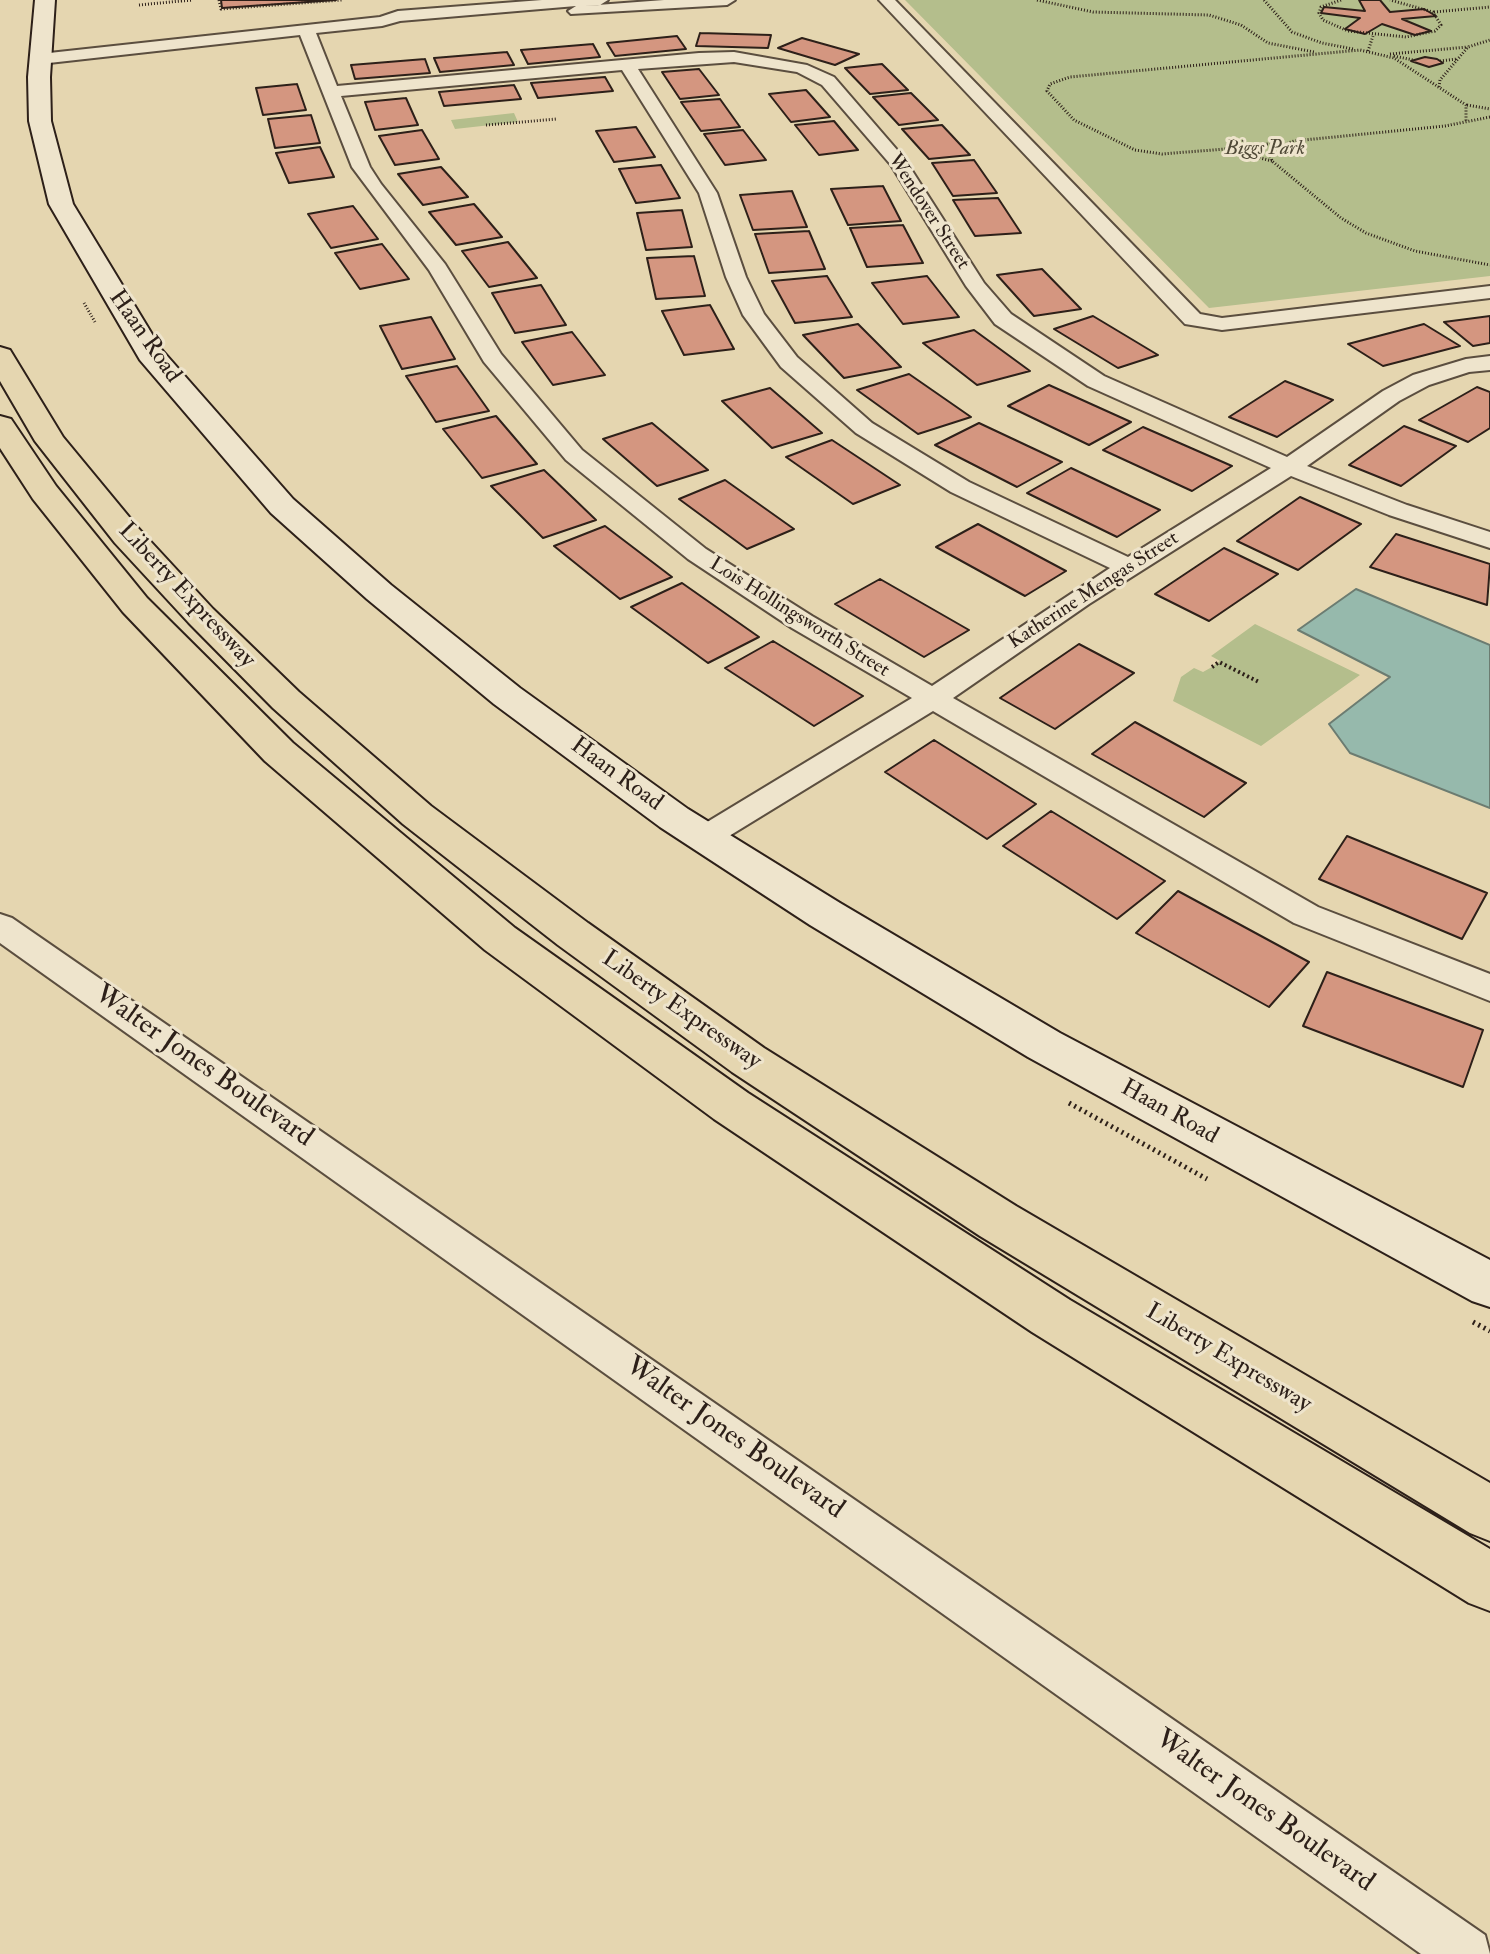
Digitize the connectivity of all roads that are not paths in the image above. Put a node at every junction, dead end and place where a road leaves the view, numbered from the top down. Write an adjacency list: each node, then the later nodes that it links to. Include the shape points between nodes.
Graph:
1 (45, 0): 7 (street, Haan Road)
2 (600, 0): 5 (street)
3 (727, 0): 5 (street)
4 (887, 0): 10 (street, via 1193,319 1222,324)
5 (382, 21): 6 (street)
6 (306, 29): 7 (street); 9 (street, Lois Hollingsworth Street)
7 (40, 59): 18 (street, Haan Road, via 40,121 61,204 150,354 199,414 282,506 379,592 507,696)
8 (627, 65): 9 (street, Wendover Street); 14 (street, Wendover Street, via 734,57 801,68 828,81 898,162 955,255 1003,319 1096,381); 16 (street, via 708,193 754,315 789,362 864,428 960,487)
9 (331, 92): 17 (street, Lois Hollingsworth Street, via 374,187 438,268 492,357 574,455 697,554)
10 (1490, 292)
11 (0, 356): 22 (highway, Liberty Expressway, via 50,441 127,536 286,700 417,815 748,1060 998,1221)
12 (1490, 363): 14 (street, Katherine Mengas Street, via 1421,380)
13 (0, 425): 23 (highway, Liberty Expressway, via 44,492 146,617 279,752 500,939 731,1106 1037,1307)
14 (1289, 467): 15 (street, Wendover Street); 16 (street, Katherine Mengas Street)
15 (1490, 540)
16 (1129, 567): 17 (street, Katherine Mengas Street)
17 (932, 699): 18 (street, Katherine Mengas Street); 20 (street, Lois Hollingsworth Street, via 1306,915)
18 (705, 837): 21 (street, Haan Road, via 1044,1045)
19 (0, 926): 24 (street, Walter Jones Boulevard)
20 (1490, 988)
21 (1490, 1285)
22 (1490, 1514)
23 (1490, 1582)
24 (1466, 1954)

